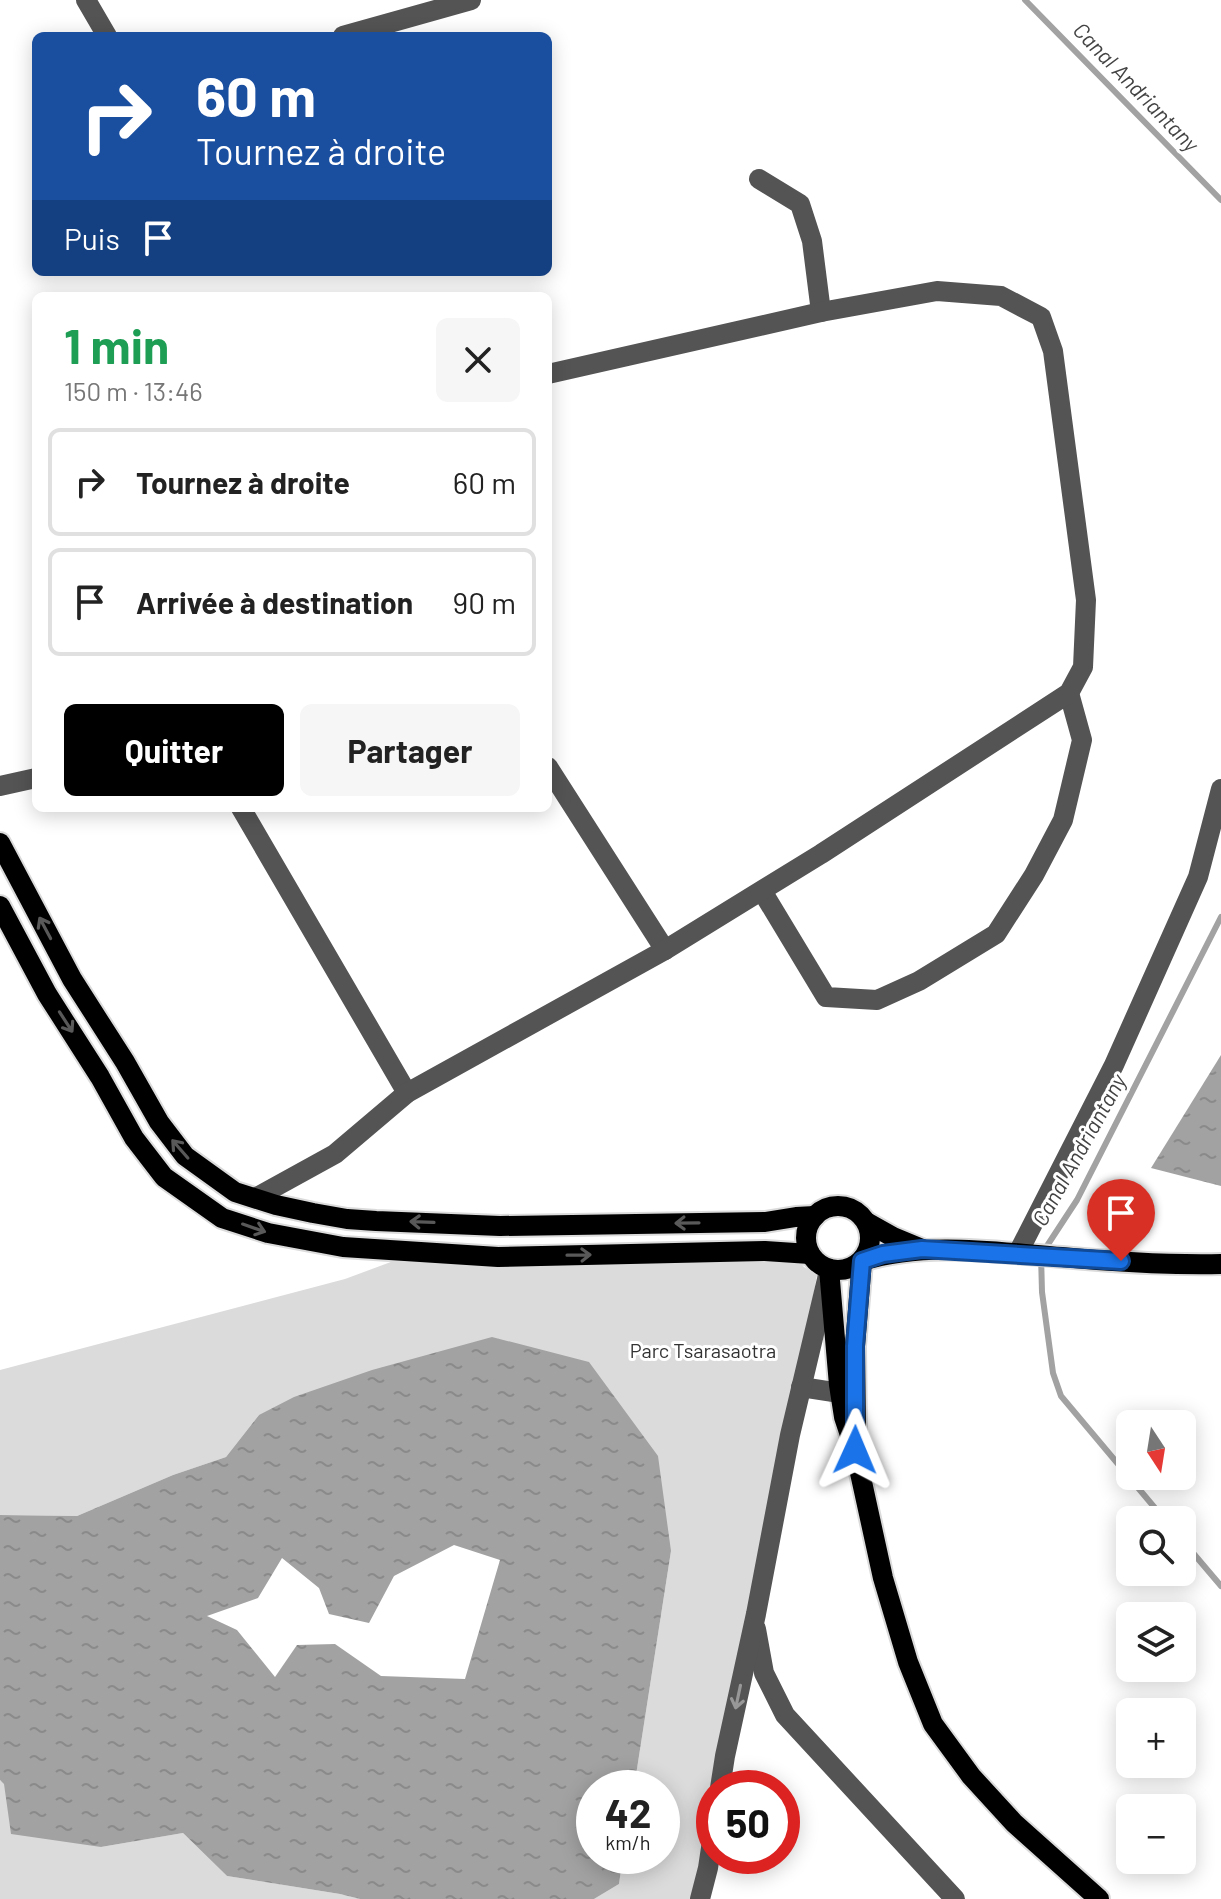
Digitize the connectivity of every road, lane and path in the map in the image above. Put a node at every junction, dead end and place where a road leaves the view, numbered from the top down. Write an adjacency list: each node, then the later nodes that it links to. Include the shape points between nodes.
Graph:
1 (86, 0): 3 (street)
2 (471, 0): 4 (street)
3 (105, 32)
4 (357, 32)
5 (759, 179): 6 (street, via 800,204 812,241)
6 (821, 312): 7 (street); 8 (street, via 937,291 1001,296 1041,317 1053,351 1086,600 1083,667)
7 (552, 373)
8 (1069, 693): 15 (street); 15 (street, via 1082,740 1063,820 996,934 877,1000 826,997)
9 (552, 773): 17 (street)
10 (32, 779): 11 (street)
11 (0, 786)
12 (1221, 789): 23 (street, via 1198,877 1114,1065)
13 (243, 812): 18 (street)
14 (0, 843): 19 (main road, one-way to 14, via 235,1192 185,1156 159,1122 72,979)
15 (762, 891): 17 (street)
16 (0, 906): 24 (main road, one-way to 24, via 134,1138 164,1177 222,1218 343,1247 498,1257)
17 (665, 950): 18 (street)
18 (407, 1093): 19 (street, via 335,1154)
19 (255, 1198): 20 (main road, one-way to 19, via 765,1222 500,1226 347,1219)
20 (815, 1216): 21 (main road, via 843,1206); 24 (main road, via 805,1234)
21 (868, 1223): 22 (main road); 25 (main road, via 870,1243)
22 (922, 1249): 23 (main road); 25 (main road)
23 (1018, 1253): 26 (main road)
24 (810, 1254): 27 (main road)
25 (862, 1261): 27 (main road, via 847,1270); 30 (main road)
26 (1221, 1264)
27 (829, 1269): 28 (street); 29 (main road)
28 (801, 1387): 29 (street); 31 (street)
29 (840, 1393): 30 (main road)
30 (855, 1450): 36 (main road, via 883,1578 933,1724 1014,1823)
31 (754, 1621): 32 (street, one-way to 32); 35 (street, via 764,1673 785,1715)
32 (723, 1770)
33 (706, 1874): 34 (street)
34 (700, 1899)
35 (955, 1899)
36 (1099, 1899)

